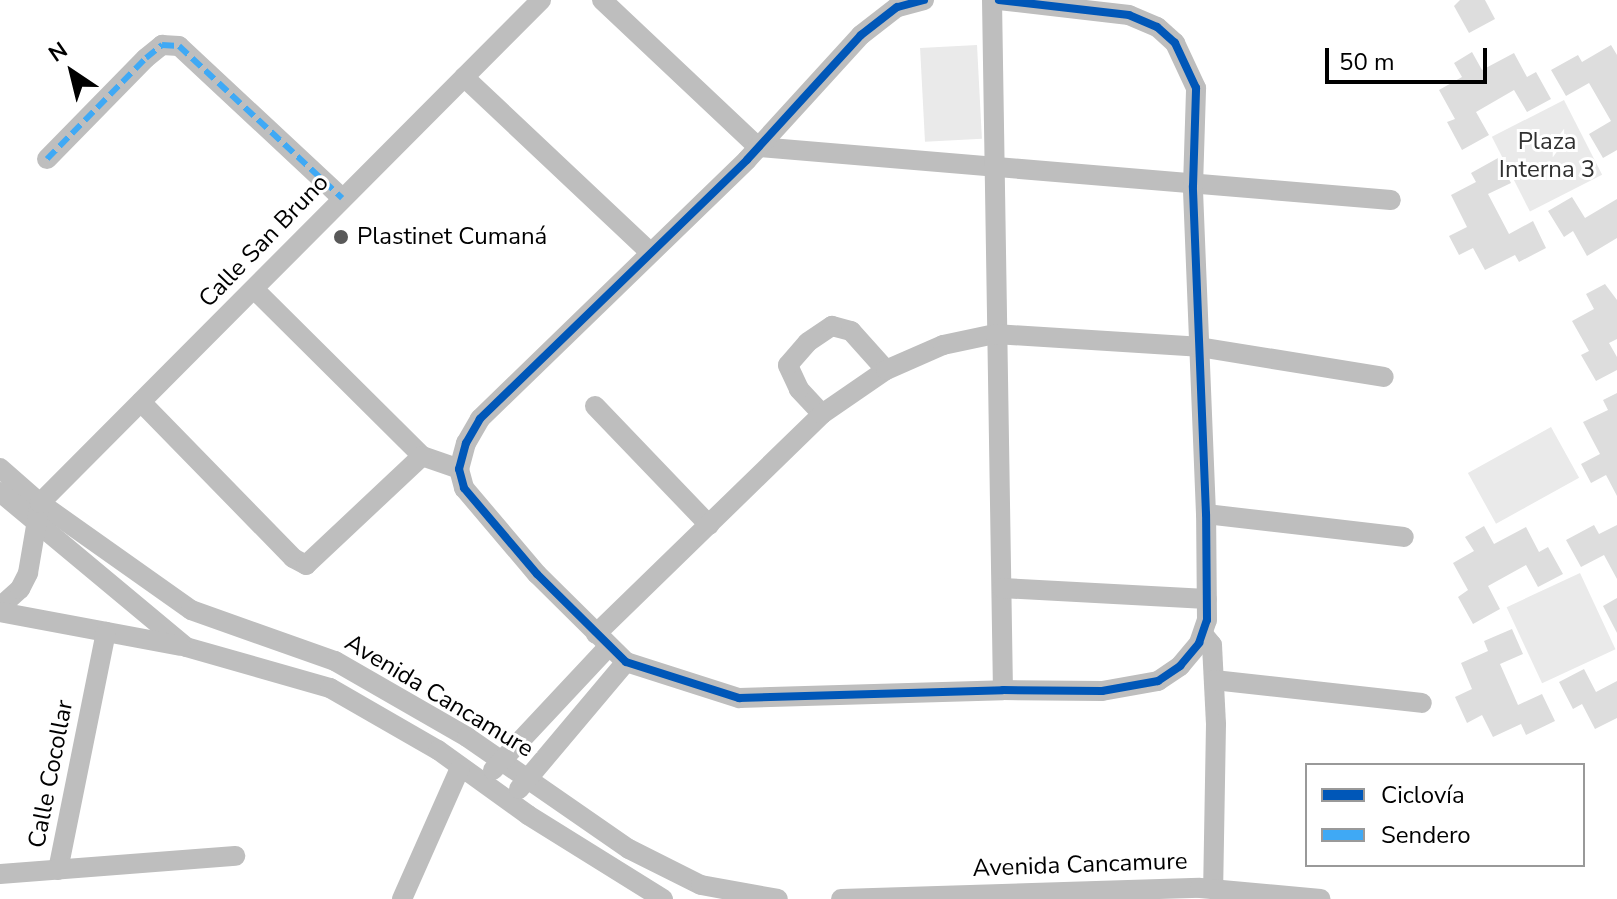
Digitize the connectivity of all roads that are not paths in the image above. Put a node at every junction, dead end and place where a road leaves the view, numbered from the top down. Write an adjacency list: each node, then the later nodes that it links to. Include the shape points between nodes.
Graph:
1 (541, 0): 6 (street, Calle San Bruno)
2 (602, 0): 7 (street)
3 (924, 0): 7 (street, via 897,7 861,35)
4 (992, 0): 9 (street)
5 (999, 0): 10 (street, via 1129,15 1157,27 1175,43 1196,88)
6 (464, 77): 11 (street, Calle San Bruno); 13 (street)
7 (758, 147): 9 (street); 13 (street)
8 (47, 159): 11 (street, via 146,58 162,45 179,46)
9 (995, 168): 10 (street); 15 (street)
10 (1193, 186): 12 (street); 16 (street)
11 (342, 198): 14 (street, Calle San Bruno)
12 (1391, 200)
13 (650, 252): 24 (street, via 480,419)
14 (254, 289): 19 (street, Calle San Bruno); 22 (street)
15 (995, 334): 16 (street); 17 (street, via 943,345); 31 (street)
16 (1199, 347): 18 (street); 27 (street)
17 (886, 370): 21 (street); 21 (street, via 851,331 832,326 820,334 788,365 799,389)
18 (1384, 377)
19 (141, 402): 22 (street, via 293,558 306,565); 26 (street, Calle San Bruno)
20 (595, 406): 29 (street)
21 (822, 414): 29 (street)
22 (422, 456): 24 (street)
23 (0, 468): 26 (street, Avenida Cancamure)
24 (459, 469): 36 (street, via 464,488)
25 (0, 492): 28 (street, Avenida Cancamure)
26 (40, 503): 28 (street); 44 (street, Avenida Cancamure, via 191,610 335,661)
27 (1206, 514): 30 (street); 32 (street)
28 (37, 524): 33 (street, via 28,573); 37 (street, Avenida Cancamure)
29 (709, 525): 36 (street)
30 (1404, 537)
31 (1002, 588): 32 (street); 40 (street)
32 (1207, 599): 35 (street)
33 (0, 609): 34 (street)
34 (106, 632): 37 (street); 50 (street, Calle Cocollar)
35 (1203, 634): 39 (street, via 1212,645); 40 (street, via 1180,666 1158,681 1102,691)
36 (602, 641): 38 (street); 42 (street)
37 (186, 647): 45 (street, Avenida Cancamure, via 330,688)
38 (626, 662): 40 (street, via 739,698); 43 (street)
39 (1214, 680): 41 (street); 52 (street)
40 (1003, 690)
41 (1422, 703)
42 (540, 720): 43 (street); 44 (street)
43 (562, 739): 46 (street)
44 (500, 759): 46 (street, Avenida Cancamure); 47 (street)
45 (460, 768): 47 (street, Avenida Cancamure); 53 (street)
46 (527, 778): 48 (street); 55 (street, Avenida Cancamure, via 629,849 701,885)
47 (483, 784): 48 (street, Avenida Cancamure)
48 (510, 802): 54 (street, Avenida Cancamure)
49 (235, 856): 50 (street)
50 (58, 870): 51 (street, Calle Cocollar)
51 (0, 874)
52 (1213, 889): 56 (street, Avenida Cancamure); 57 (street, Avenida Cancamure)
53 (402, 899)
54 (663, 899)
55 (778, 899)
56 (841, 899)
57 (1320, 899)

